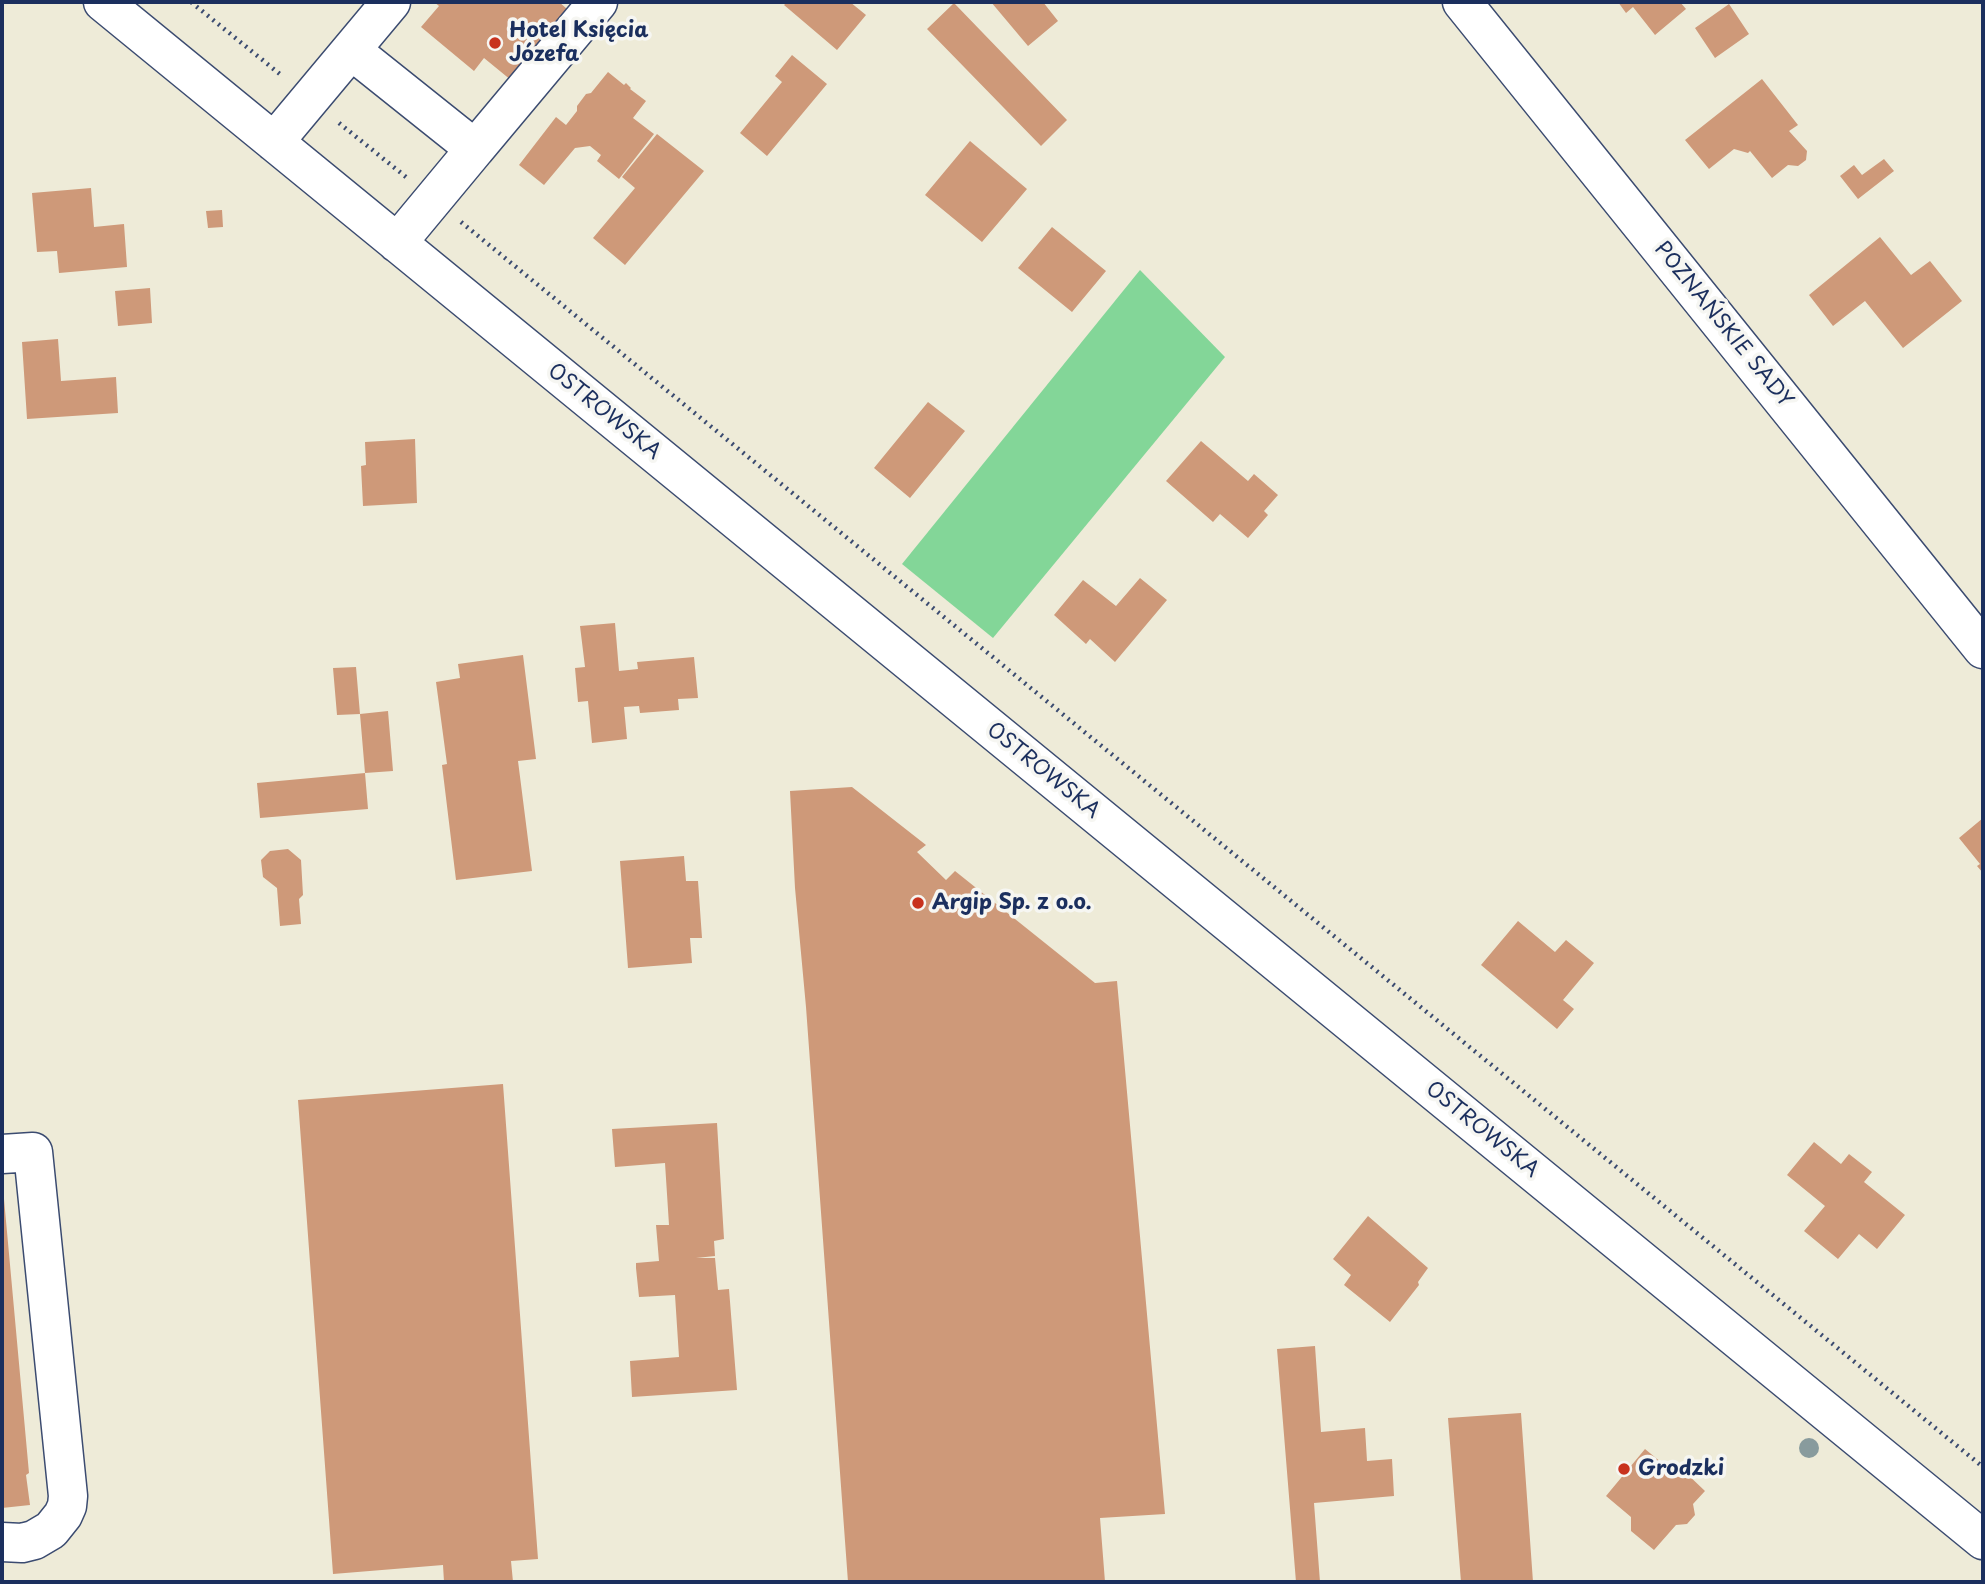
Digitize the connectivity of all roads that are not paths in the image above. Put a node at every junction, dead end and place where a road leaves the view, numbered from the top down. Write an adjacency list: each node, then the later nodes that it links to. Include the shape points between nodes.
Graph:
1 (103, 2): 6 (street, OSTROWSKA)
2 (391, 2): 5 (street)
3 (598, 2): 7 (street)
4 (1462, 2): 9 (street, POZNAŃSKIE SADY)
5 (351, 50): 6 (street); 7 (street)
6 (274, 142): 8 (street, OSTROWSKA)
7 (475, 149): 8 (street)
8 (397, 243): 11 (street, OSTROWSKA)
9 (1983, 649)
10 (2, 1154): 12 (street, via 33,1152 68,1496 63,1516 51,1531 34,1541)
11 (1983, 1540)
12 (2, 1542)

